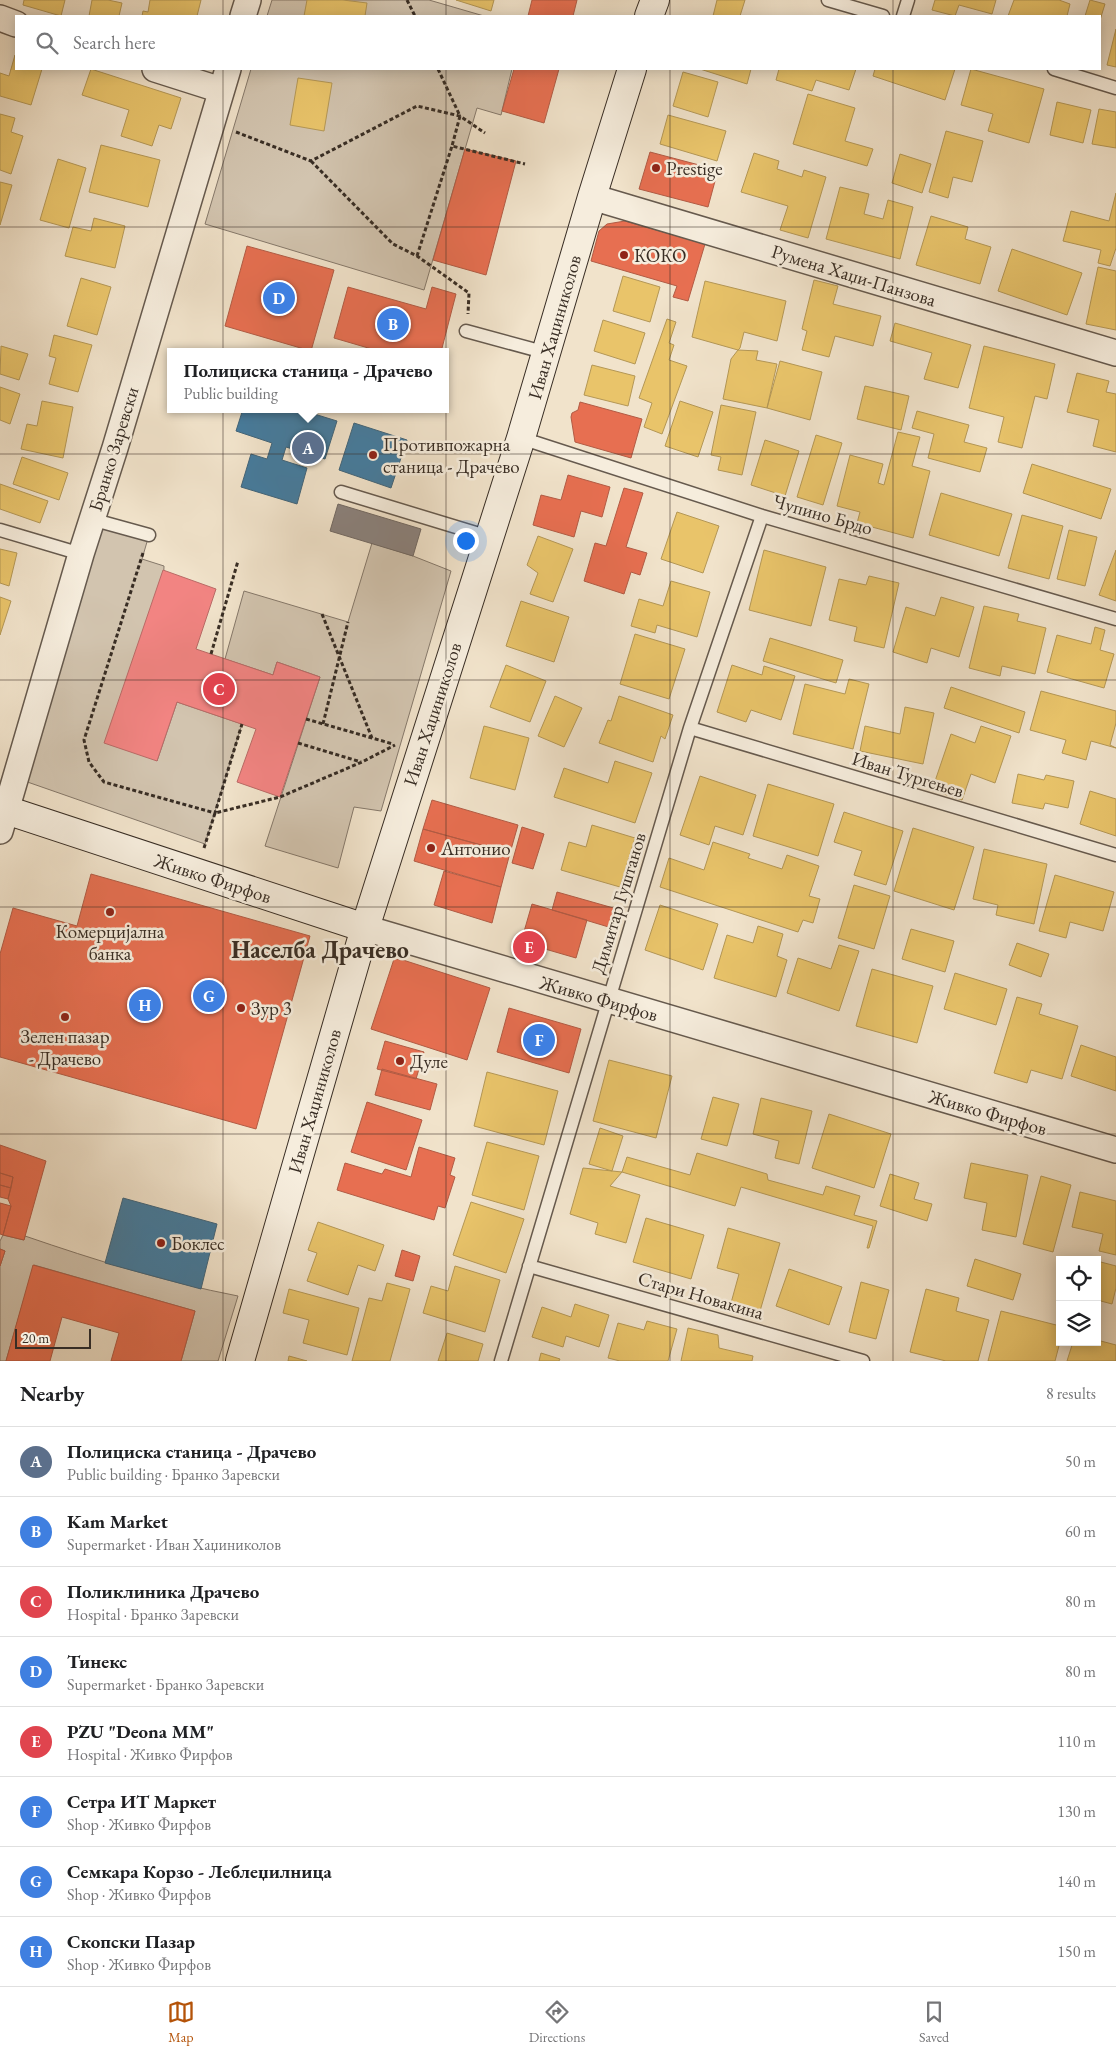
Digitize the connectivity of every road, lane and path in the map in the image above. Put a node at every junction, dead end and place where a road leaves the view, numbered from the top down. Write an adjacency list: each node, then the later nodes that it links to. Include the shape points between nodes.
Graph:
1 (248, 0): 6 (street)
2 (407, 0): 7 (path)
3 (654, 0): 8 (street)
4 (828, 0): 9 (lane)
5 (908, 0): 10 (lane)
6 (243, 15)
7 (414, 15)
8 (649, 15)
9 (880, 15)
10 (903, 15)
11 (0, 18): 12 (street)
12 (15, 24)
13 (163, 70): 17 (street)
14 (438, 70): 19 (path)
15 (632, 70): 25 (street, Иван Хаџиниколов)
16 (1057, 70): 18 (lane)
17 (225, 79): 20 (street, Бранко Заревски)
18 (1116, 88)
19 (460, 116): 21 (path); 22 (path); 23 (path, via 417,106)
20 (212, 123): 23 (path); 33 (street, Бранко Заревски)
21 (485, 133)
22 (452, 146): 24 (path); 26 (path)
23 (311, 161): 26 (path, via 394,244)
24 (525, 164)
25 (592, 197): 28 (street, Иван Хаџиниколов); 29 (street, Румена Хаџи-Панзова)
26 (417, 256): 27 (path, via 469,293)
27 (466, 331): 28 (lane)
28 (547, 352): 30 (street, Иван Хаџиниколов)
29 (1116, 353)
30 (521, 438): 32 (lane, Чупино Брдо); 36 (street, Иван Хаџиниколов)
31 (340, 492): 36 (lane)
32 (762, 516): 40 (lane, Чупино Брдо); 47 (lane, Димитар Гуштанов)
33 (92, 519): 35 (lane); 37 (street, Бранко Заревски)
34 (0, 530): 37 (lane)
35 (149, 536): 53 (path, via 84,740 89,762 104,782)
36 (489, 537): 51 (street, Иван Хаџиниколов)
37 (81, 554): 54 (street, Бранко Заревски)
38 (238, 561): 42 (path)
39 (322, 614): 43 (path)
40 (1116, 619)
41 (348, 622): 43 (path)
42 (212, 654)
43 (340, 658): 46 (path); 48 (path)
44 (306, 719): 46 (path)
45 (242, 724): 53 (path)
46 (323, 724): 48 (path)
47 (690, 728): 55 (lane, Иван Тургењев); 58 (lane, Димитар Гуштанов)
48 (372, 738): 50 (path)
49 (298, 743): 52 (path)
50 (394, 745): 51 (path); 52 (path)
51 (421, 750): 57 (street, Иван Хаџиниколов)
52 (362, 762): 53 (path, via 280,797)
53 (215, 813): 56 (path)
54 (2, 816): 56 (street, Живко Фирфов)
55 (1116, 855)
56 (197, 873): 57 (street, Живко Фирфов)
57 (365, 928): 58 (street, Живко Фирфов); 61 (street, Иван Хаџиниколов)
58 (608, 1000): 59 (street, Живко Фирфов); 60 (lane, Димитар Гуштанов)
59 (1116, 1150)
60 (528, 1266): 62 (lane, Димитар Гуштанов); 63 (lane, Стари Новакина)
61 (240, 1361)
62 (501, 1361)
63 (863, 1361)

